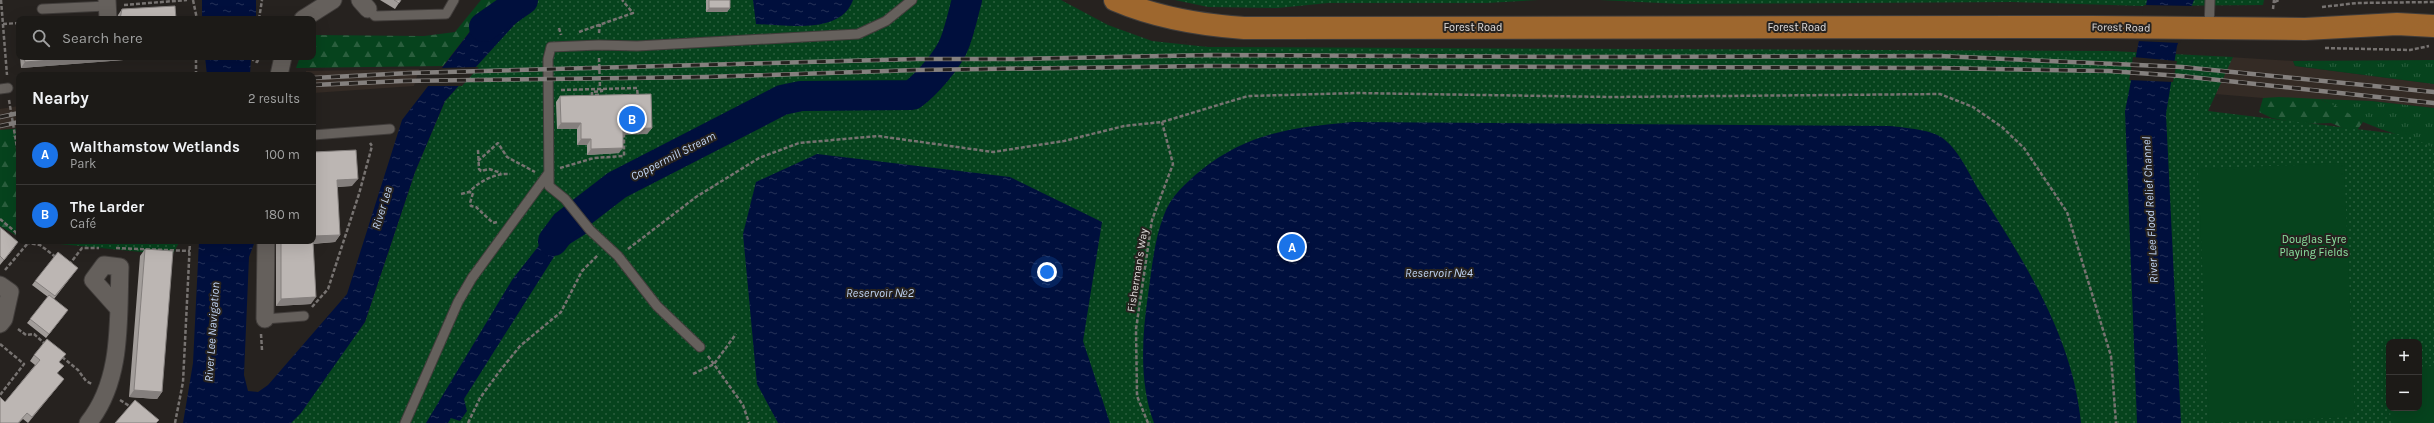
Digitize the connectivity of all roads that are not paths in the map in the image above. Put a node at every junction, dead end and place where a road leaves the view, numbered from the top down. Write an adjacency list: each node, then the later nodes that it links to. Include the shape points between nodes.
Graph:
1 (331, 0): 9 (street)
2 (454, 0): 6 (lane, via 446,14 375,16)
3 (912, 0): 16 (lane, via 886,21 858,34 637,46 551,47 548,59 550,156)
4 (1115, 0): 11 (main road, Forest Road, via 1160,17 1244,28)
5 (2210, 0): 11 (lane)
6 (364, 4)
7 (108, 8): 8 (lane)
8 (42, 9)
9 (307, 16)
10 (2434, 26): 11 (main road, Forest Road, via 2397,24 2305,29)
11 (2208, 28)
12 (282, 60): 13 (street)
13 (280, 72)
14 (390, 129): 15 (lane)
15 (316, 134)
16 (547, 175): 23 (lane, via 549,186 565,199 590,230 618,256 657,306); 25 (lane, via 472,278 458,302)
17 (266, 244): 21 (street)
18 (2, 278): 22 (street, via 10,292)
19 (118, 308): 24 (street, via 116,358 100,407)
20 (304, 316): 21 (lane)
21 (265, 319)
22 (2, 322)
23 (700, 347)
24 (88, 423)
25 (405, 423)

